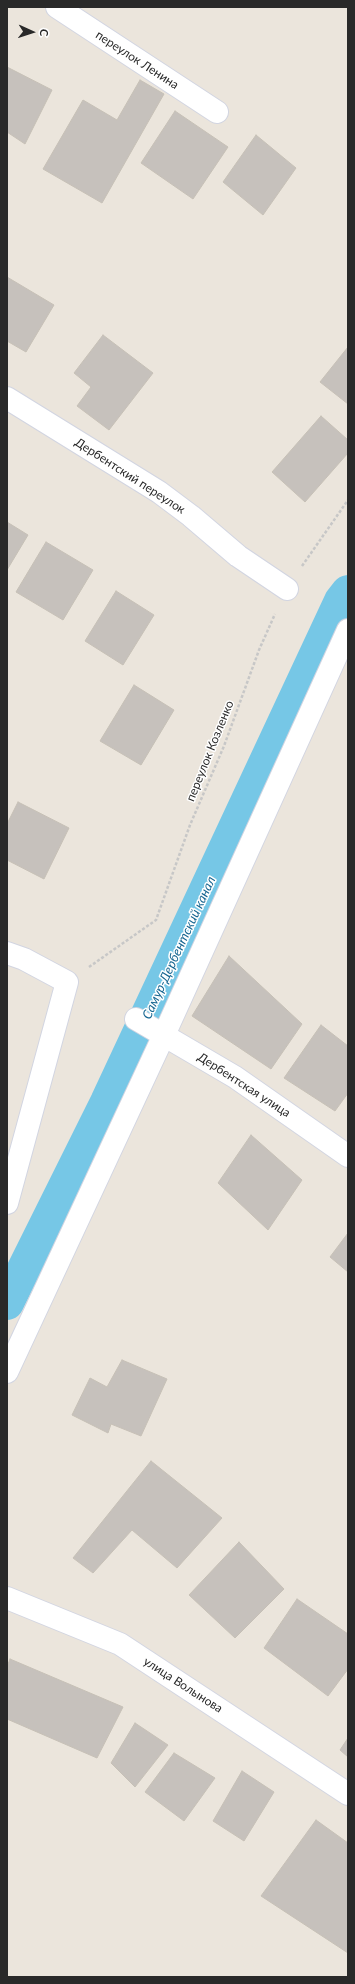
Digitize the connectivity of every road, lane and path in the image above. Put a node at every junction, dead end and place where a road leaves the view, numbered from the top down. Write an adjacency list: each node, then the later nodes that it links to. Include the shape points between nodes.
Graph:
1 (58, 7): 2 (street, переулок Ленина)
2 (217, 112)
3 (7, 398): 5 (street, Дербентский переулок, via 159,492 238,556)
4 (348, 500): 5 (path, переулок Козленко)
5 (287, 589): 8 (path, переулок Козленко, via 259,650 224,746 190,825 156,920)
6 (348, 630): 10 (street)
7 (7, 953): 8 (street)
8 (67, 982): 12 (street)
9 (136, 1019): 10 (street, Дербентская улица)
10 (164, 1035): 11 (street, Дербентская улица, via 235,1077); 13 (street)
11 (348, 1156)
12 (7, 1203)
13 (7, 1372)
14 (7, 1598): 15 (street, улица Волынова, via 120,1644)
15 (348, 1794)

